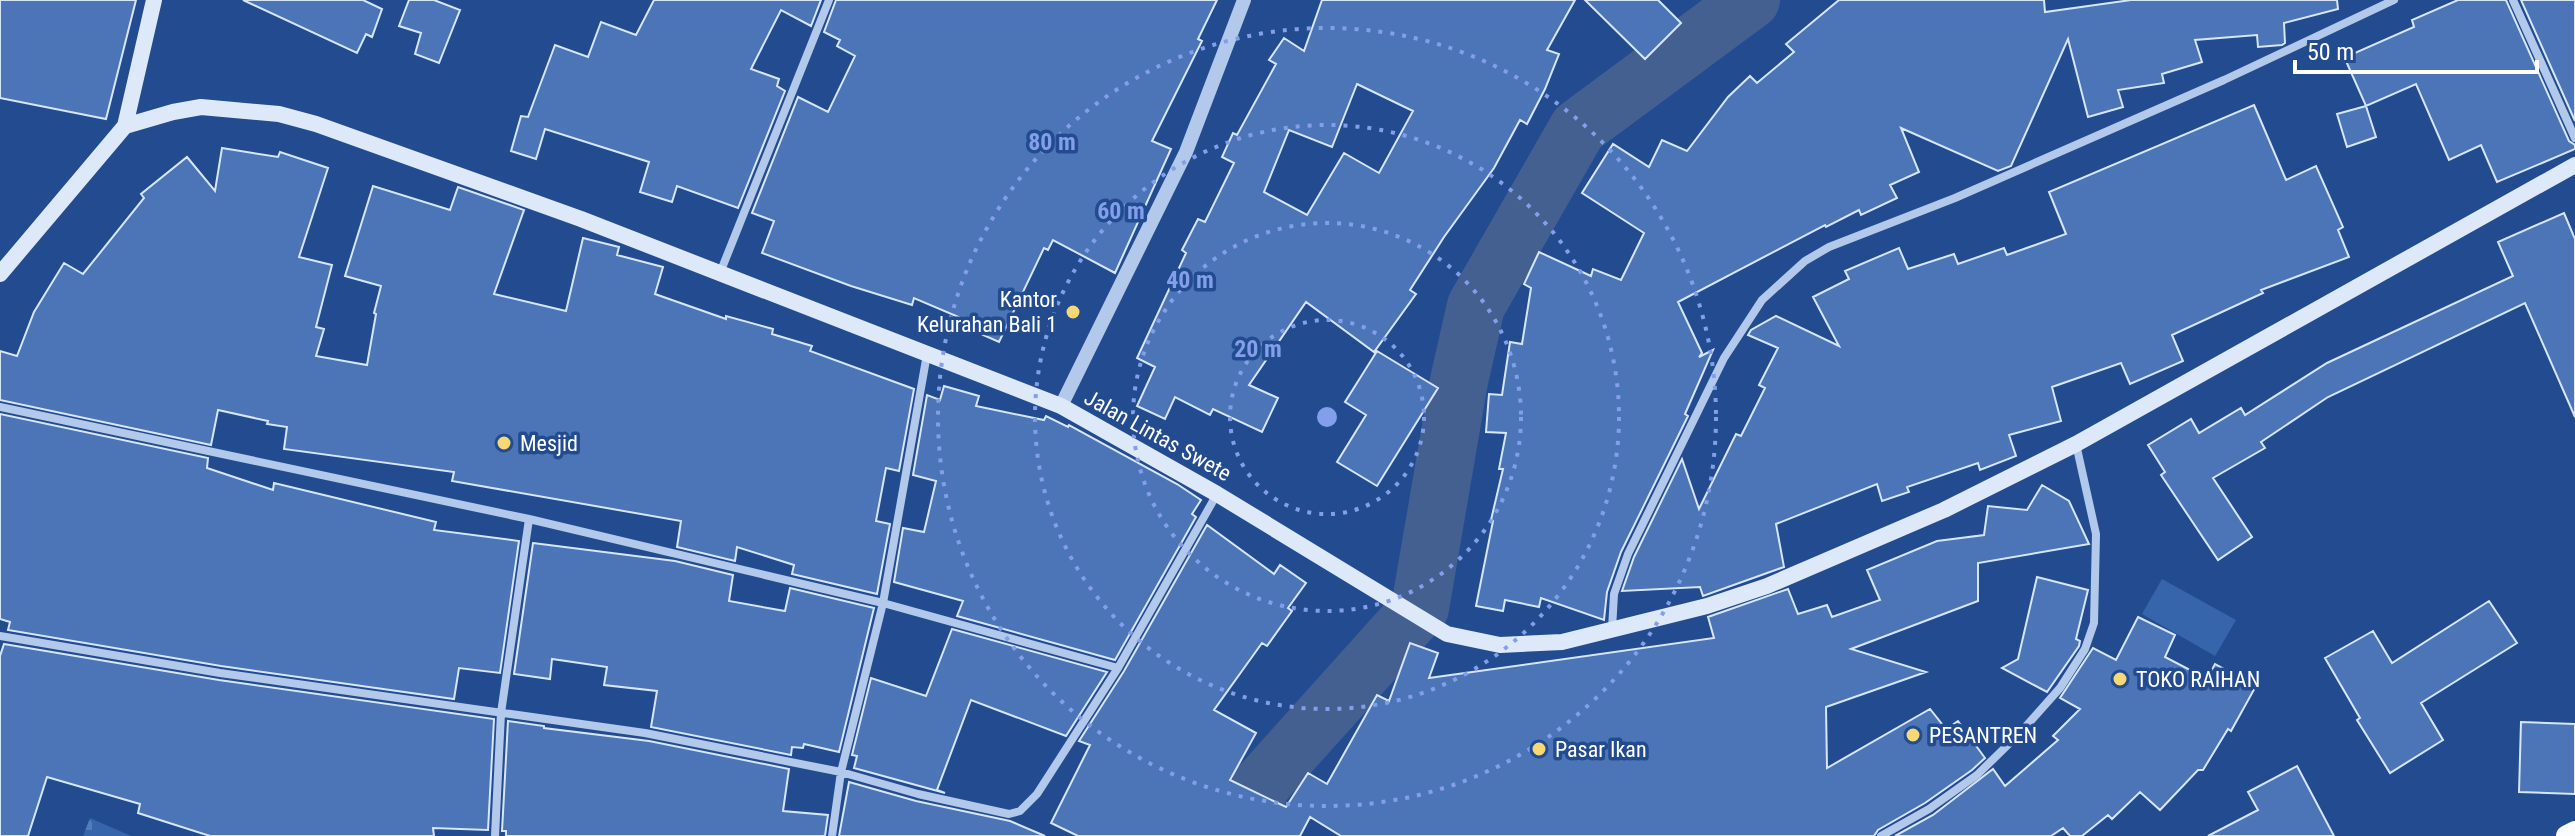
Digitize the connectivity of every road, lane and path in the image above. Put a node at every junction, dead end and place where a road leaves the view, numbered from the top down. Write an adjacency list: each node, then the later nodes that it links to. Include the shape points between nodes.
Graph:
1 (154, 0): 6 (main road)
2 (829, 0): 9 (street)
3 (1244, 0): 12 (street, Jalan Lintas Swete, via 1186,152)
4 (2394, 0): 18 (street, via 2224,80 1805,261 1762,300 1724,358 1628,554 1614,594)
5 (2513, 0): 7 (street)
6 (125, 126): 9 (main road, via 201,107 279,114); 10 (main road)
7 (2575, 138)
8 (2575, 165): 14 (main road, Jalan Lintas Swete)
9 (720, 273): 11 (main road)
10 (0, 274)
11 (927, 353): 12 (main road); 17 (street)
12 (1061, 406): 15 (main road, Jalan Lintas Swete)
13 (0, 407): 16 (street)
14 (2076, 444): 18 (main road, Jalan Lintas Swete, via 1944,510 1767,586); 26 (street, via 2096,534 2094,623 2085,649 2060,688 1977,775)
15 (1217, 494): 18 (main road, Jalan Lintas Swete, via 1447,634 1500,645 1562,642); 20 (street)
16 (529, 519): 17 (street); 21 (street)
17 (883, 603): 20 (street); 22 (street)
18 (1612, 630)
19 (0, 636): 21 (street)
20 (1118, 668): 22 (street, via 1037,794 1014,814)
21 (501, 713): 22 (street, via 645,733); 24 (street)
22 (841, 772): 25 (street)
23 (2575, 832): 27 (highway)
24 (495, 836)
25 (832, 836)
26 (1881, 836)
27 (2567, 836)

